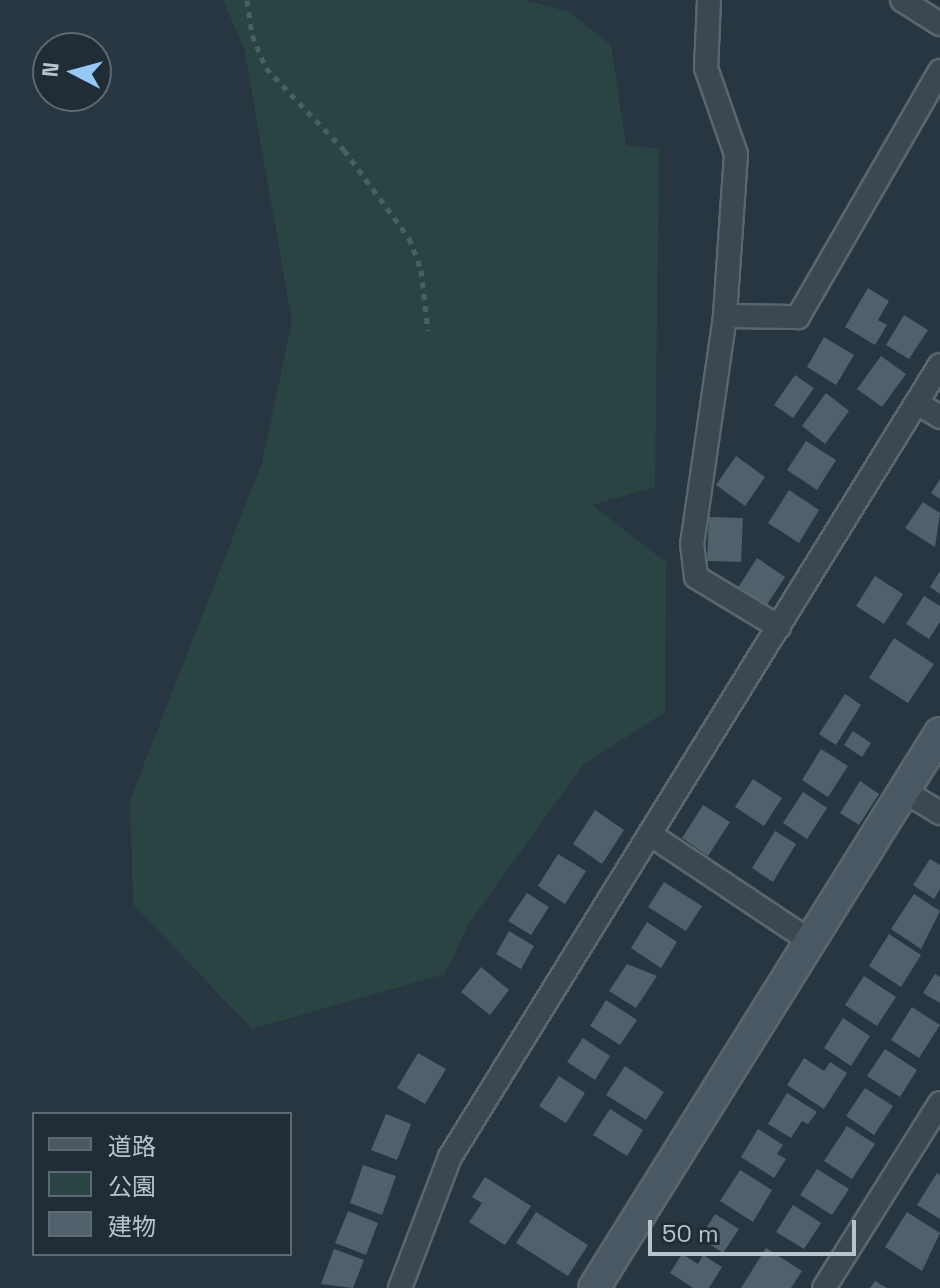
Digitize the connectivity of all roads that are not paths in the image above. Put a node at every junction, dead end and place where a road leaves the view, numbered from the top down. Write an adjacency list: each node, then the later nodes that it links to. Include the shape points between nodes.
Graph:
1 (709, 0): 5 (street, via 706,68 736,154)
2 (902, 0): 3 (street)
3 (940, 24)
4 (940, 71): 5 (street, via 798,317)
5 (725, 316): 9 (street, via 692,544 696,577)
6 (940, 365): 7 (street)
7 (917, 403): 8 (street); 9 (street)
8 (940, 417)
9 (779, 627): 13 (street)
10 (940, 733): 11 (street)
11 (904, 791): 12 (street); 14 (street)
12 (940, 813)
13 (651, 835): 14 (street); 16 (street, via 450,1157)
14 (810, 941): 17 (street)
15 (940, 1103): 18 (street)
16 (400, 1288)
17 (594, 1288)
18 (824, 1288)

